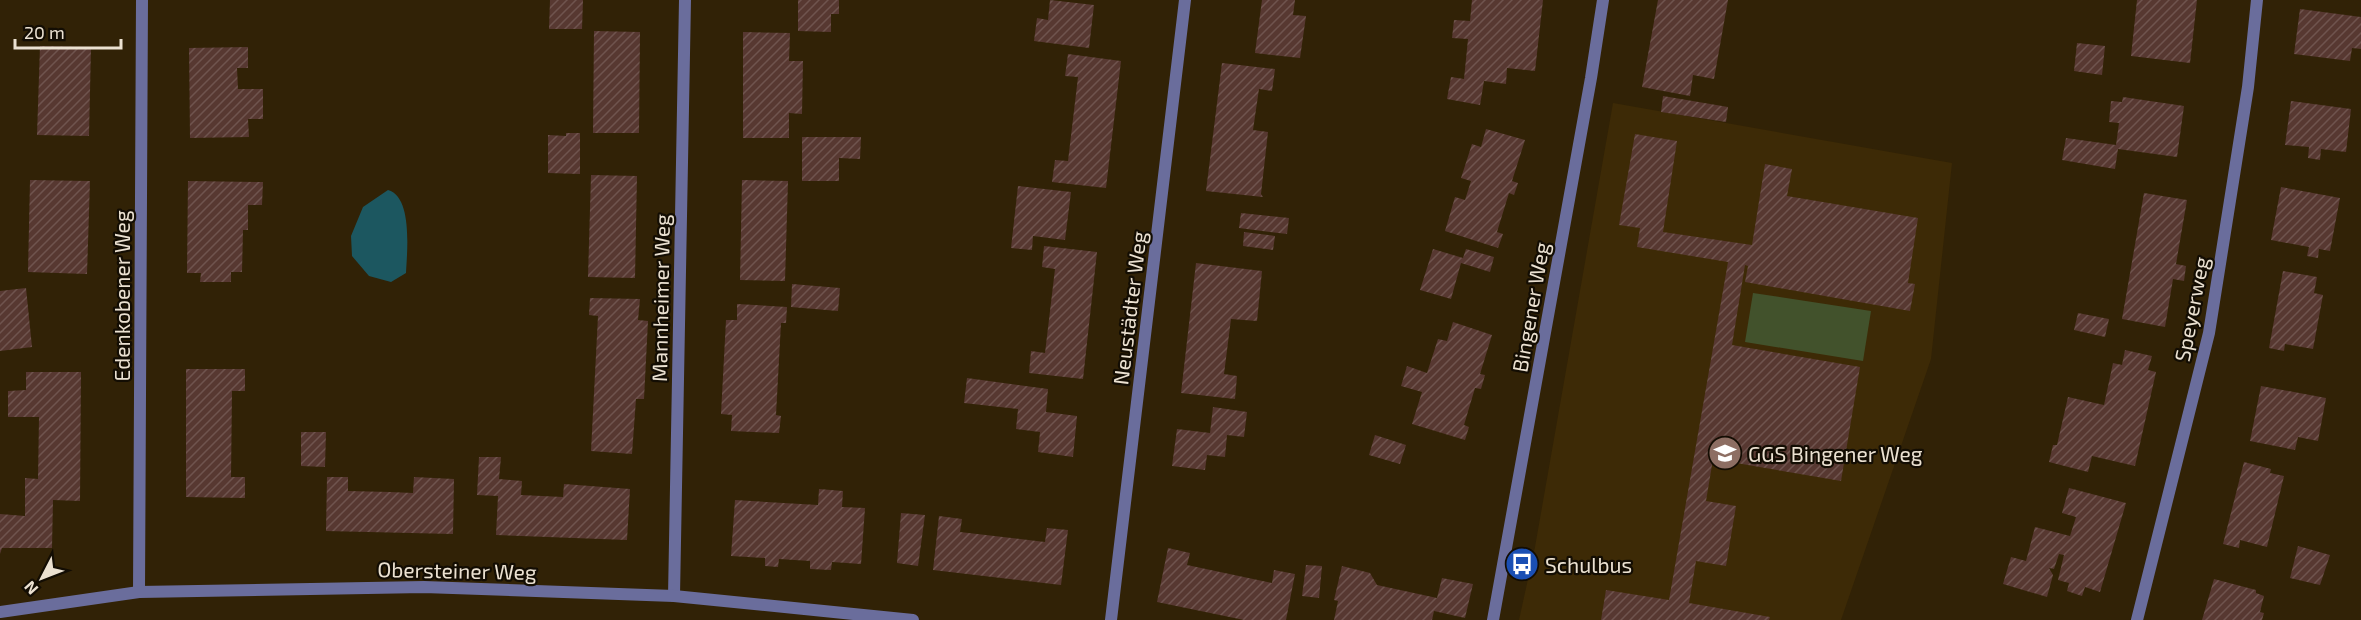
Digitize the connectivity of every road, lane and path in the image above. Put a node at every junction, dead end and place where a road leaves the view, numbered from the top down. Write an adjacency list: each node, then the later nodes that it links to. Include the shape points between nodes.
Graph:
1 (142, 0): 6 (street, Edenkobener Weg)
2 (685, 0): 7 (street, Mannheimer Weg)
3 (1185, 0): 10 (street, Neustädter Weg)
4 (1603, 0): 11 (street, Bingener Weg)
5 (2258, 0): 12 (street, Speyerweg, via 2209,333)
6 (139, 592): 7 (street, Obersteiner Weg, via 424,587); 8 (street, Obersteiner Weg)
7 (674, 596): 9 (street, Obersteiner Weg)
8 (0, 612)
9 (914, 620)
10 (1111, 620)
11 (1493, 620)
12 (2137, 620)

